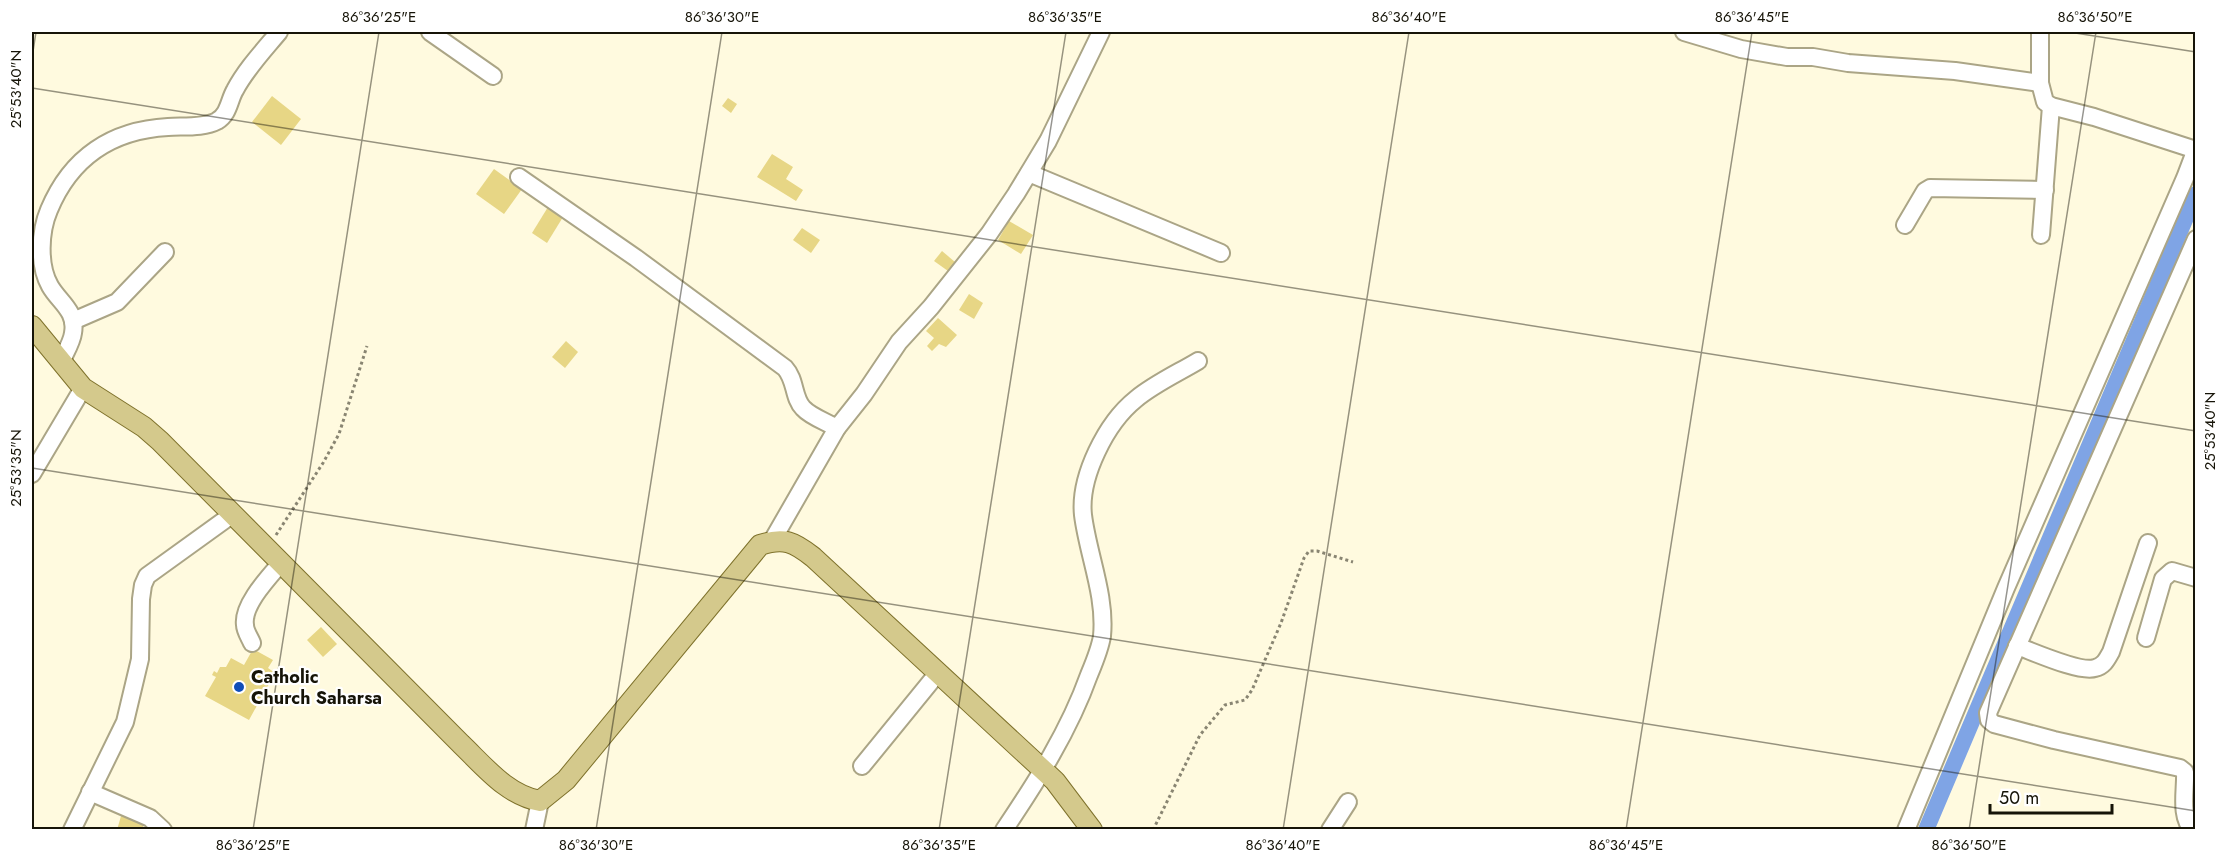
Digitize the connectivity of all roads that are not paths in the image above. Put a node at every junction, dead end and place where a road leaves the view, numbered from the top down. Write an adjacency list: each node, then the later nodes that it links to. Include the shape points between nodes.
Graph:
1 (279, 32): 18 (street, via 237,86 219,120 118,137 93,150 58,189 47,212 42,262 50,286)
2 (430, 32): 6 (street)
3 (1101, 32): 10 (street)
4 (1684, 32): 7 (street, via 1741,49 1787,57 1955,71)
5 (2040, 32): 7 (street)
6 (493, 76)
7 (2040, 83): 8 (street, via 2045,102)
8 (2051, 106): 9 (street); 12 (street)
9 (2195, 150): 46 (street)
10 (1029, 173): 17 (street); 23 (street, via 989,234 899,342)
11 (519, 177): 23 (street, via 785,368 791,374 802,408)
12 (2044, 190): 13 (street, via 1930,188); 14 (street)
13 (1905, 225)
14 (2041, 235)
15 (2196, 239): 32 (street)
16 (165, 252): 18 (street, via 117,302)
17 (1221, 253)
18 (73, 321): 21 (street, via 74,333)
19 (32, 326): 21 (main road)
20 (1198, 361): 35 (street, via 1136,399 1107,433 1093,461 1083,493 1083,516 1102,617 1102,638 1082,694)
21 (61, 362): 22 (main road)
22 (83, 388): 24 (street); 25 (main road, via 152,434)
23 (837, 428): 26 (street)
24 (32, 474)
25 (233, 514): 28 (main road); 36 (street, via 147,576 141,599 140,659 125,722)
26 (772, 541): 33 (main road, via 798,545 813,557); 37 (main road, via 760,545 566,780)
27 (2148, 543): 32 (street, via 2105,663 2084,670)
28 (274, 556): 31 (street, via 244,624); 37 (main road, via 510,791)
29 (2196, 578): 30 (street, via 2172,571 2166,574)
30 (2146, 638)
31 (252, 643)
32 (2017, 646): 39 (street, via 1988,713 1989,720 2054,740 2180,768 2185,772)
33 (937, 674): 34 (street); 35 (main road)
34 (862, 766)
35 (1044, 771): 43 (street); 44 (main road)
36 (90, 792): 41 (street); 42 (street, via 150,818)
37 (540, 801): 40 (street)
38 (1348, 802): 45 (street)
39 (2186, 826)
40 (535, 829)
41 (72, 830)
42 (163, 830)
43 (1004, 830)
44 (1092, 830)
45 (1330, 830)
46 (1906, 830)

